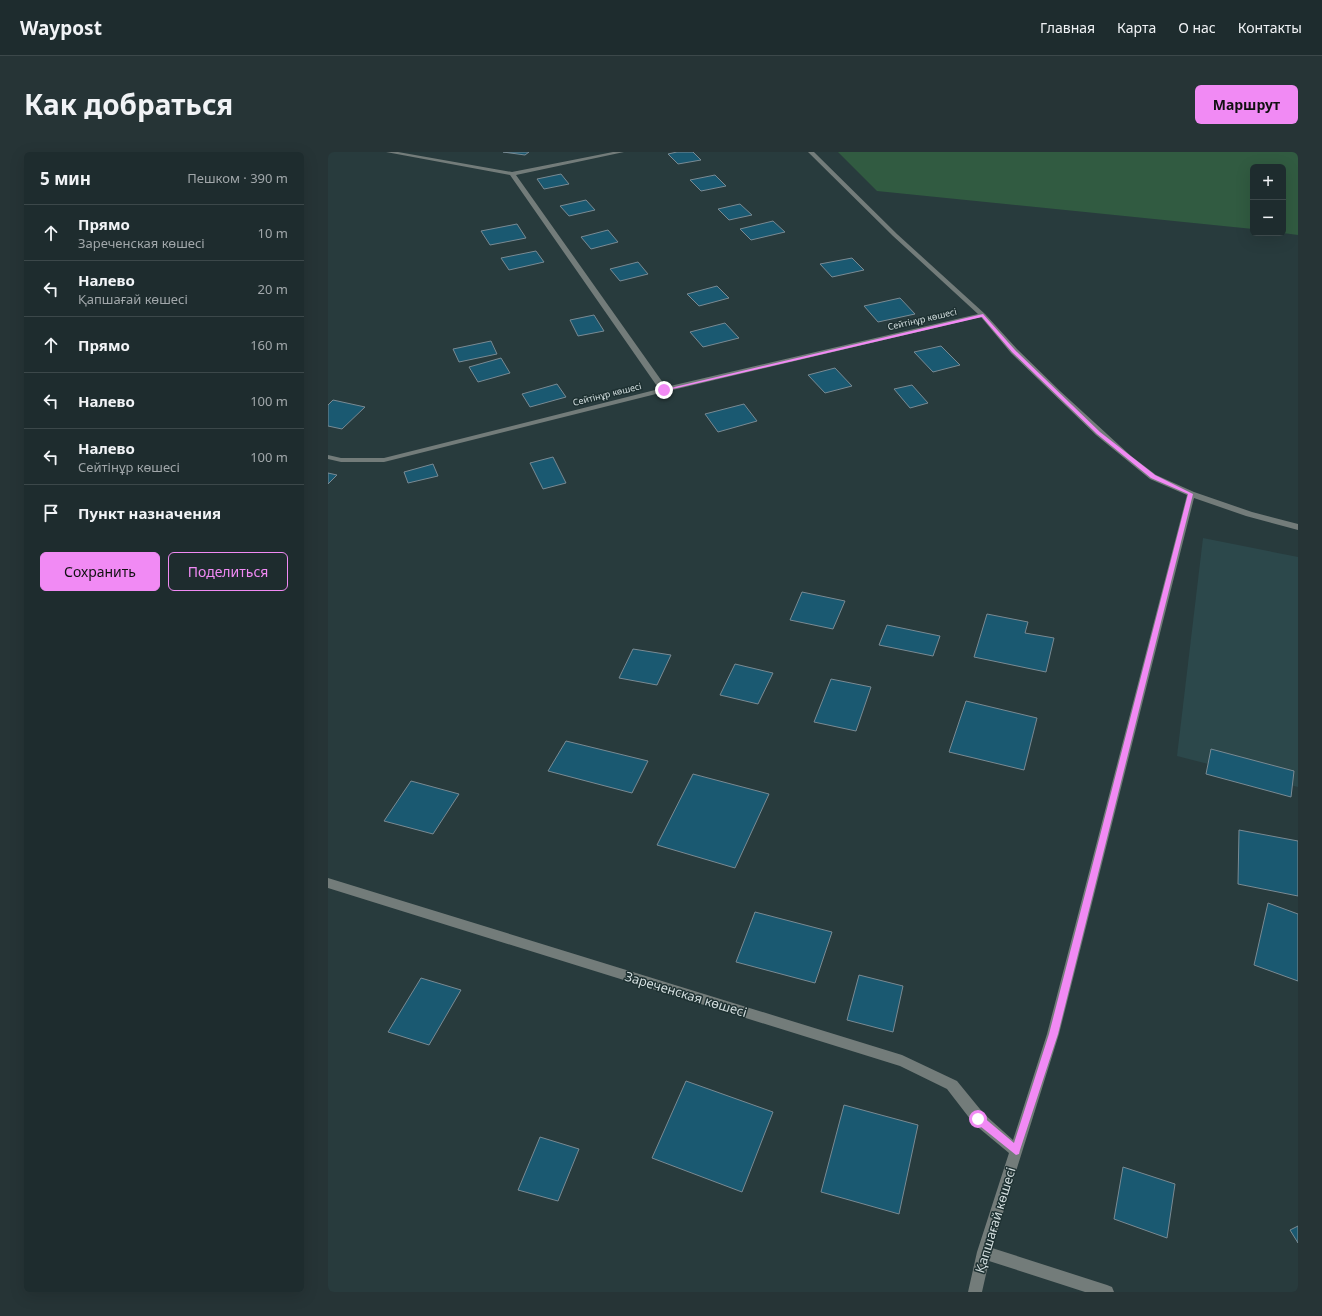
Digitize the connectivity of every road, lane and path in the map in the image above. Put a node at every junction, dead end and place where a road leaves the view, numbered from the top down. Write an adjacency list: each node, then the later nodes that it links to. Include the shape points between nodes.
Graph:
1 (389, 152): 4 (street)
2 (621, 152): 4 (street)
3 (811, 152): 5 (street, via 894,235)
4 (512, 174): 6 (street)
5 (983, 315): 6 (street, Сейтінұр көшесі); 8 (street, via 1014,351 1099,433 1153,477)
6 (664, 390): 7 (street, Сейтінұр көшесі, via 384,460 341,460)
7 (328, 457)
8 (1191, 494): 9 (street, via 1249,514); 11 (street, Қапшағай көшесі, via 1054,1034)
9 (1298, 527)
10 (328, 883): 11 (street, Зареченская көшесі, via 902,1061 952,1085 978,1119)
11 (1016, 1150): 12 (street, Қапшағай көшесі)
12 (984, 1252): 13 (street, Қапшағай көшесі); 14 (street)
13 (975, 1292)
14 (1107, 1292)

